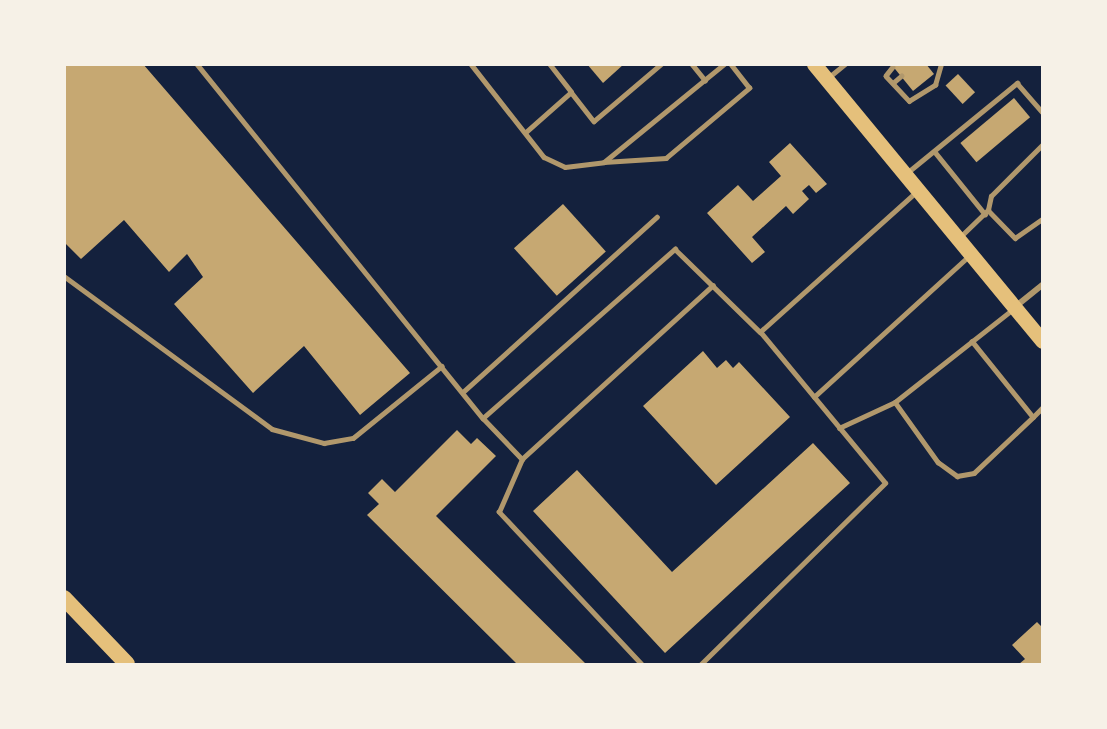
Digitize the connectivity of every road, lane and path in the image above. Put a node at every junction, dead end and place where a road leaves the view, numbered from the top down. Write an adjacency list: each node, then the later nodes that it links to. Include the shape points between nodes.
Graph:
1 (197, 64): 36 (lane)
2 (471, 64): 18 (lane)
3 (549, 64): 16 (lane)
4 (661, 64): 16 (lane, via 594,121)
5 (692, 64): 14 (lane)
6 (723, 64): 14 (lane)
7 (730, 64): 21 (lane, via 749,88 666,158)
8 (814, 64): 13 (main road)
9 (845, 64): 13 (lane)
10 (941, 64): 15 (lane, via 935,84 916,100 909,101)
11 (893, 67): 15 (lane, via 886,76)
12 (901, 76): 15 (lane)
13 (826, 79): 22 (main road)
14 (705, 80): 21 (lane)
15 (892, 83)
16 (571, 92): 18 (lane)
17 (1042, 112): 20 (lane, via 1017,83)
18 (526, 132): 21 (lane, via 544,157 565,167)
19 (1041, 149): 24 (lane, via 991,196)
20 (935, 152): 22 (lane); 24 (lane)
21 (604, 162)
22 (905, 174): 23 (main road)
23 (918, 190): 27 (main road); 33 (lane)
24 (987, 212): 26 (lane, via 1015,238); 27 (lane)
25 (657, 217): 37 (lane)
26 (1042, 219)
27 (958, 238): 28 (main road)
28 (971, 254): 32 (main road); 38 (lane)
29 (64, 276): 36 (lane, via 272,429 324,443 353,438)
30 (712, 285): 33 (lane); 41 (lane, via 675,249); 44 (lane)
31 (1042, 285): 32 (street)
32 (1015, 308): 34 (lane); 35 (main road)
33 (760, 332): 38 (lane)
34 (972, 341): 39 (lane); 42 (lane)
35 (1042, 341)
36 (442, 366): 37 (lane)
37 (463, 392): 41 (lane)
38 (814, 397): 43 (lane)
39 (896, 402): 42 (lane, via 938,462 957,476 974,473); 43 (lane)
40 (1042, 408): 42 (lane)
41 (483, 417): 44 (lane)
42 (1033, 417)
43 (839, 428): 48 (lane, via 885,483)
44 (522, 459): 47 (lane, via 499,512)
45 (64, 598): 46 (highway)
46 (127, 664)
47 (641, 664)
48 (701, 664)

